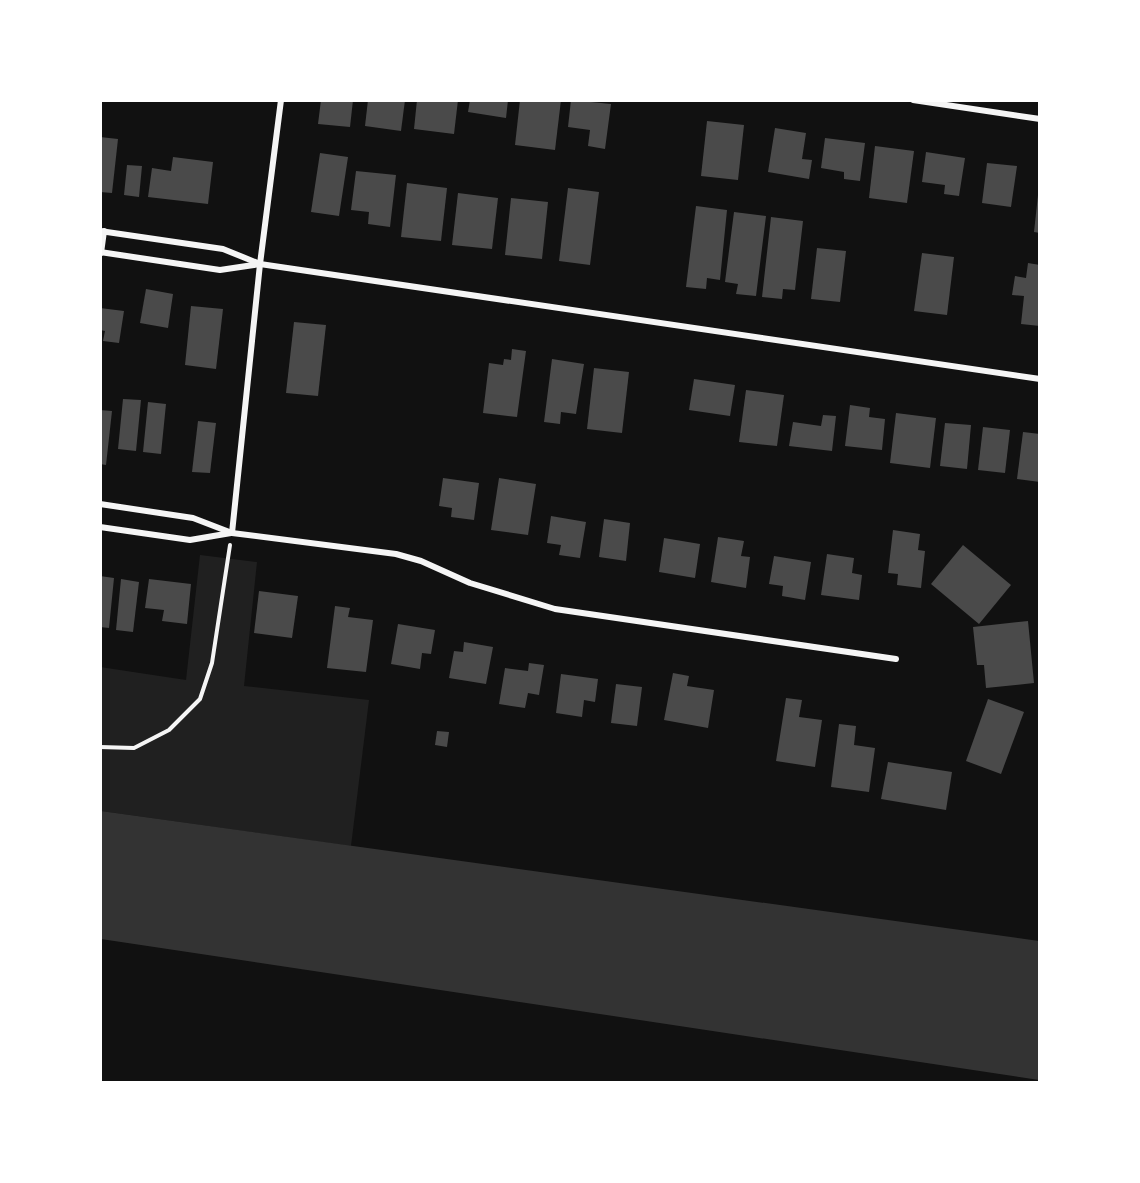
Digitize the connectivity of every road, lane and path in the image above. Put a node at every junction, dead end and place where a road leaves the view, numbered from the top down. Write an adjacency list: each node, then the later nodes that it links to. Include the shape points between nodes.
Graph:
1 (281, 100): 6 (street)
2 (913, 100): 3 (street)
3 (1040, 119)
4 (102, 231): 5 (street); 6 (street, via 223,249)
5 (101, 253): 6 (street, via 220,270)
6 (260, 264): 7 (street); 10 (street)
7 (1040, 379)
8 (100, 504): 10 (street, via 194,518)
9 (100, 527): 10 (street, via 190,540)
10 (232, 533): 11 (street, via 396,554 470,584 555,609); 12 (path, via 212,663 200,699 169,730 134,748)
11 (896, 659)
12 (100, 747)

